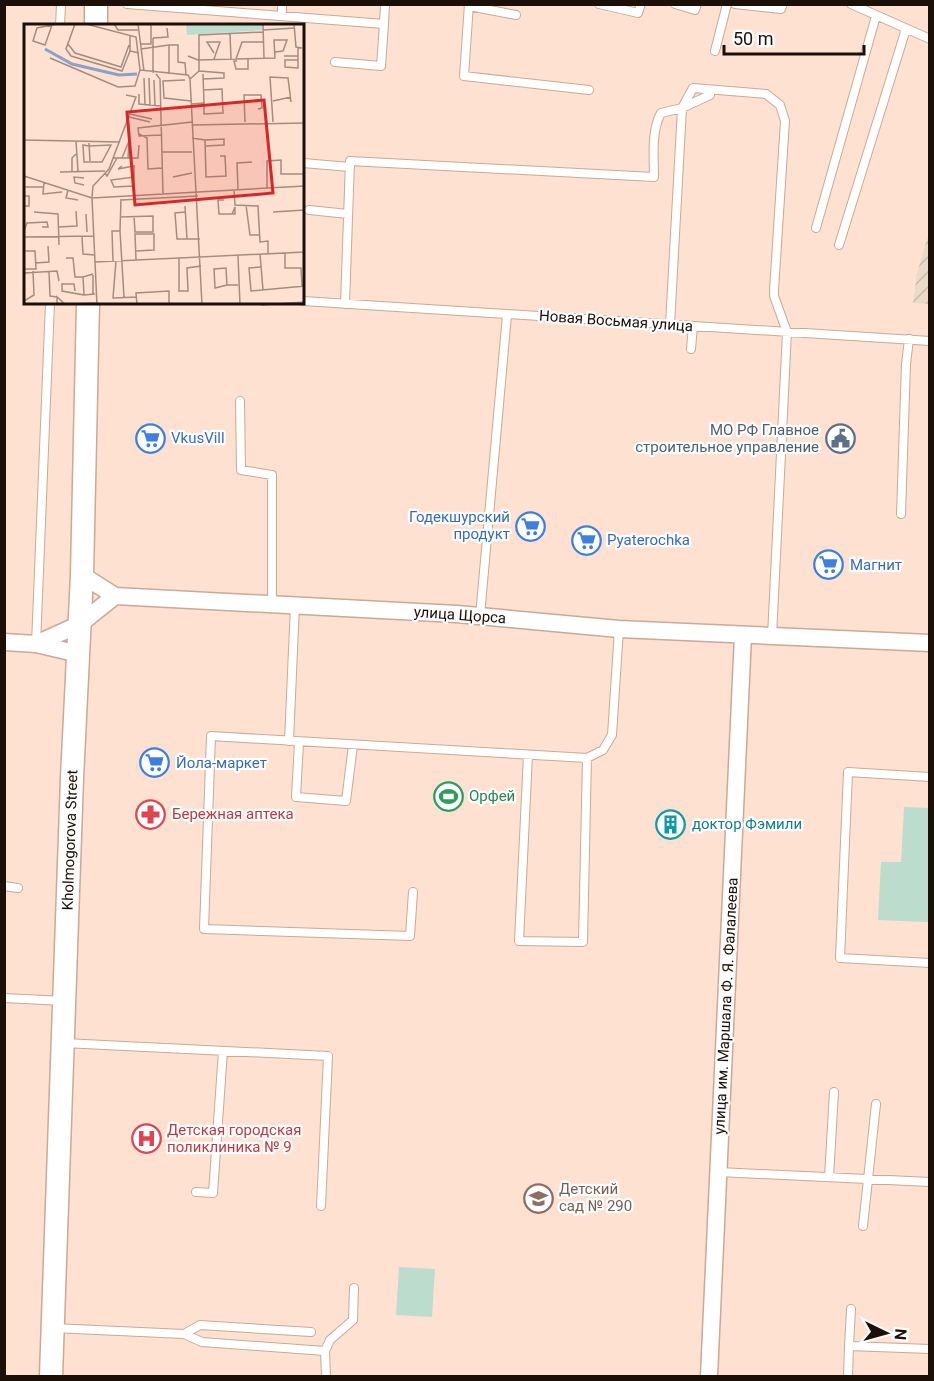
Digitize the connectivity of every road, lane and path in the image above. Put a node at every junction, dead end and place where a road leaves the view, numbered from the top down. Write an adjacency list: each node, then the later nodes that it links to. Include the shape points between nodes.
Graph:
1 (61, 4): 19 (lane)
2 (96, 4): 20 (main road)
3 (127, 4): 15 (lane)
4 (282, 4): 17 (lane)
5 (385, 4): 21 (lane)
6 (600, 4): 7 (lane, via 638,13)
7 (641, 4)
8 (675, 4): 9 (lane, via 695,10)
9 (697, 4)
10 (728, 4): 24 (lane)
11 (735, 4): 12 (lane, via 781,9)
12 (783, 4)
13 (851, 4): 18 (lane)
14 (469, 5): 16 (lane); 26 (lane, via 464,76)
15 (185, 6): 17 (lane)
16 (516, 15)
17 (282, 16): 21 (lane)
18 (876, 16): 22 (lane); 33 (lane)
19 (60, 24)
20 (96, 24)
21 (384, 24): 25 (lane, via 381,66)
22 (906, 29): 23 (lane); 34 (lane)
23 (930, 39)
24 (715, 51)
25 (335, 62)
26 (589, 90)
27 (710, 95): 28 (lane)
28 (682, 108): 30 (lane, via 661,113 657,121 654,177 350,161); 40 (lane); 42 (lane, via 693,88 766,94 780,105 785,122 774,296)
29 (304, 163): 30 (lane)
30 (350, 167): 32 (lane)
31 (309, 210): 32 (lane)
32 (348, 214): 38 (lane)
33 (816, 228)
34 (839, 245)
35 (304, 301): 38 (lane, Новая Восьмая улица)
36 (50, 304): 59 (lane)
37 (88, 304): 48 (main road, Kholmogorova Street)
38 (345, 304): 39 (lane, Новая Восьмая улица)
39 (507, 315): 40 (lane, Новая Восьмая улица); 52 (lane)
40 (670, 325): 41 (lane, Новая Восьмая улица)
41 (693, 326): 42 (lane, Новая Восьмая улица); 45 (lane)
42 (787, 332): 43 (lane, Новая Восьмая улица); 56 (lane)
43 (909, 339): 44 (lane, Новая Восьмая улица); 47 (lane)
44 (930, 340)
45 (691, 349)
46 (240, 401): 50 (lane, via 240,470 272,475)
47 (900, 514)
48 (82, 575): 49 (street); 53 (main road, Kholmogorova Street)
49 (115, 596): 50 (street, улица Щорса); 53 (street)
50 (272, 603): 51 (street, улица Щорса)
51 (295, 605): 52 (street, улица Щорса); 61 (lane)
52 (480, 616): 54 (street, улица Щорса)
53 (80, 624): 59 (street); 60 (main road, Kholmogorova Street)
54 (618, 628): 55 (street, улица Щорса); 64 (lane, via 612,735 603,750)
55 (743, 635): 56 (street, улица Щорса); 76 (street, улица им. Маршала Ф. Я. Фалалеева)
56 (772, 636): 58 (street, улица Щорса)
57 (4, 642): 59 (street)
58 (930, 643)
59 (36, 644): 60 (street)
60 (79, 654): 71 (main road, Kholmogorova Street)
61 (294, 742): 62 (lane); 62 (lane, via 296,797 346,801); 68 (lane, via 211,736 204,929 410,936)
62 (353, 745): 63 (lane)
63 (528, 755): 64 (lane); 64 (lane, via 519,941 583,942)
64 (587, 758)
65 (930, 777): 69 (lane, via 848,772 840,958)
66 (4, 886): 67 (lane)
67 (18, 888)
68 (413, 892)
69 (930, 963)
70 (4, 998): 71 (lane)
71 (65, 1001): 72 (main road, Kholmogorova Street)
72 (64, 1043): 73 (lane); 85 (main road, Kholmogorova Street)
73 (223, 1051): 80 (lane, via 213,1193); 81 (lane, via 328,1056)
74 (834, 1092): 77 (lane)
75 (876, 1104): 78 (lane)
76 (719, 1172): 77 (lane); 93 (street, улица им. Маршала Ф. Я. Фалалеева)
77 (829, 1177): 78 (lane)
78 (866, 1179): 79 (lane); 82 (lane)
79 (930, 1182)
80 (196, 1192)
81 (321, 1206)
82 (863, 1226)
83 (354, 1288): 90 (lane, via 353,1320)
84 (851, 1309): 88 (lane)
85 (53, 1328): 87 (lane); 91 (main road, Kholmogorova Street)
86 (311, 1332): 87 (lane, via 200,1325)
87 (184, 1334): 90 (lane, via 202,1342)
88 (849, 1346): 89 (lane); 94 (lane)
89 (930, 1349)
90 (325, 1351): 92 (lane)
91 (51, 1377)
92 (326, 1377)
93 (709, 1377)
94 (848, 1377)

